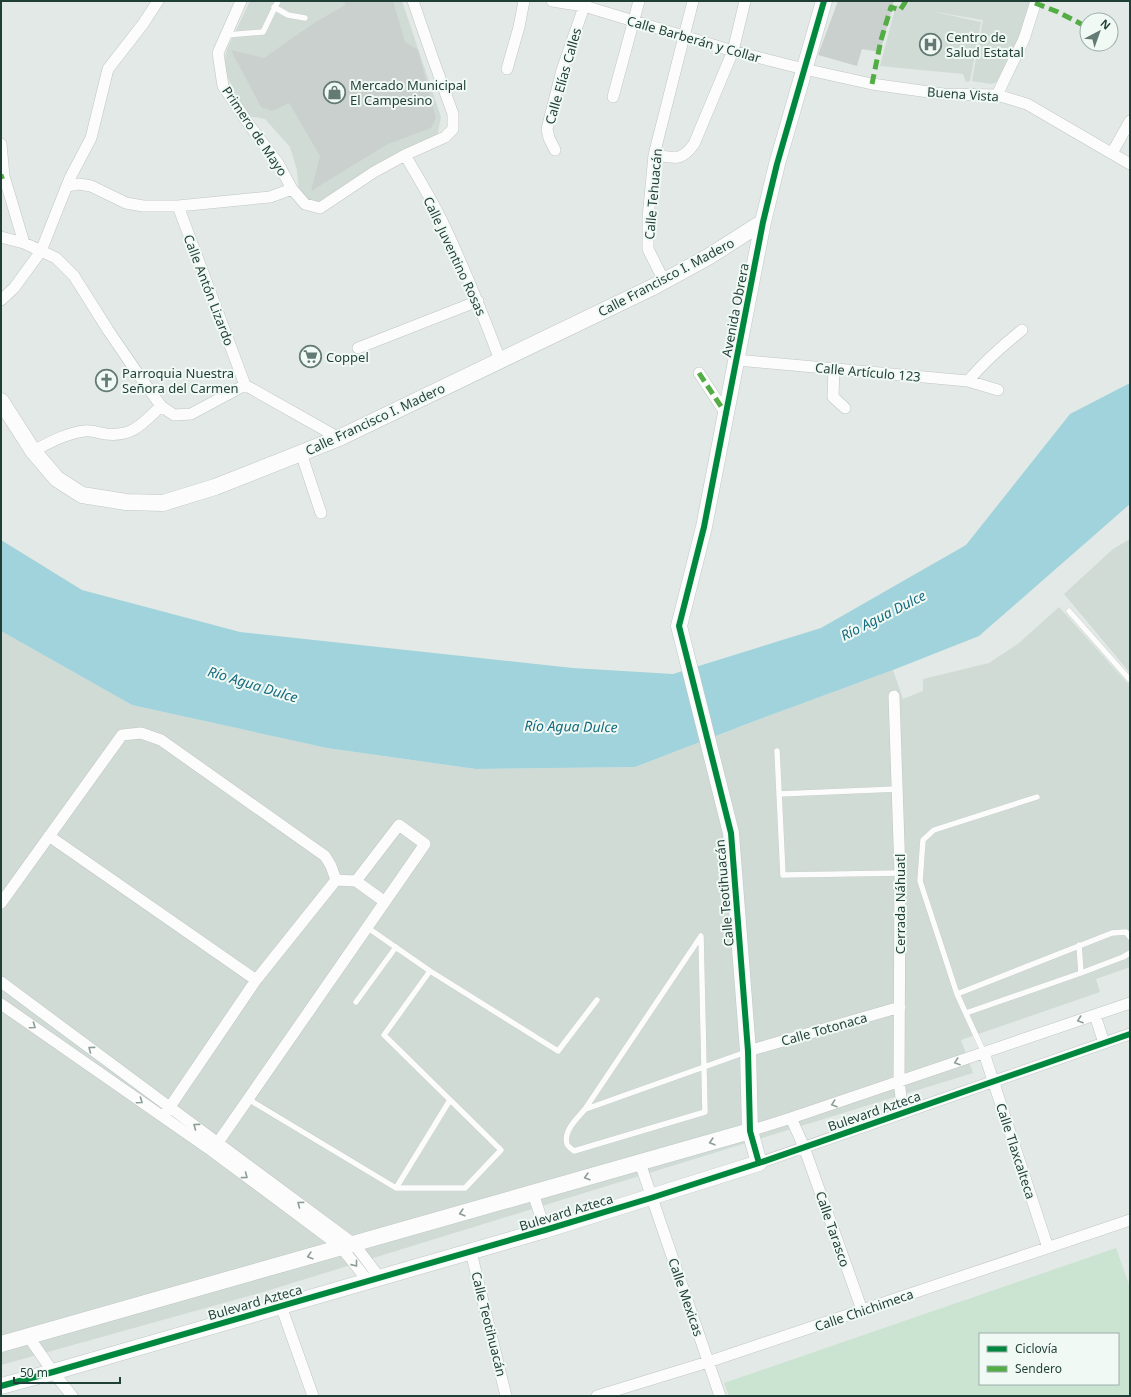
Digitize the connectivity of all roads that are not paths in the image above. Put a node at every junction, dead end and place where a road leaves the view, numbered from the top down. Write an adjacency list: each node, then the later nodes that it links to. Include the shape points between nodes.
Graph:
1 (158, 1): 31 (street, via 108,69 91,138)
2 (241, 1): 16 (street, Primero de Mayo)
3 (278, 1): 13 (lane)
4 (414, 1): 27 (street, Primero de Mayo, via 453,114 453,129 445,137)
5 (524, 1): 19 (street)
6 (552, 1): 12 (street, Calle Barberán y Collar)
7 (639, 1): 15 (street)
8 (693, 1): 17 (street, Calle Tehuacán)
9 (745, 1): 18 (street)
10 (824, 1): 20 (street, Avenida Obrera)
11 (1036, 1): 21 (street, via 1024,39)
12 (585, 4): 15 (street, Calle Barberán y Collar); 25 (street, Calle Elías Calles, via 562,70 547,129)
13 (274, 8): 14 (lane, via 288,15); 16 (lane, via 263,32)
14 (305, 18)
15 (633, 21): 17 (street, Calle Barberán y Collar); 22 (street)
16 (226, 35): 32 (street, Primero de Mayo, via 218,53 223,86 278,163)
17 (685, 36): 18 (street, Calle Barberán y Collar); 28 (street, Calle Tehuacán)
18 (733, 51): 20 (street, Calle Barberán y Collar); 28 (street, via 694,144 686,154 678,158)
19 (507, 69)
20 (804, 69): 21 (street, Buena Vista, via 924,92); 34 (street, Avenida Obrera)
21 (997, 95): 26 (street, Buena Vista, via 1027,104)
22 (613, 97)
23 (1130, 121): 26 (street)
24 (1, 144): 30 (street)
25 (556, 150)
26 (1112, 153): 29 (street, Buena Vista)
27 (405, 155): 32 (street, Primero de Mayo, via 320,208 305,204); 40 (street, Calle Juventino Rosas, via 440,218)
28 (654, 155): 38 (street, Calle Tehuacán, via 648,248)
29 (1130, 164)
30 (3, 177): 36 (street)
31 (67, 186): 33 (street, via 91,186 126,203 143,206); 37 (street)
32 (292, 190): 33 (street, via 270,197)
33 (178, 206): 48 (street, Calle Antón Lizardo)
34 (763, 222): 38 (street, Calle Francisco I. Madero); 44 (street, Avenida Obrera)
35 (1, 237): 36 (street)
36 (24, 243): 37 (street)
37 (41, 251): 39 (street, via 14,288); 51 (street, via 56,258 74,276)
38 (664, 281): 43 (street, Calle Francisco I. Madero)
39 (1, 300)
40 (478, 301): 42 (street); 43 (street, Calle Juventino Rosas)
41 (1022, 330): 47 (street, via 998,348)
42 (358, 348)
43 (500, 360): 54 (street, Calle Francisco I. Madero)
44 (737, 360): 45 (street, Calle Artículo 123); 53 (street, Avenida Obrera)
45 (834, 368): 47 (street, Calle Artículo 123); 52 (street, via 834,397)
46 (699, 373): 53 (street)
47 (968, 381): 49 (street, Calle Artículo 123)
48 (245, 385): 51 (street, via 192,414 174,415); 54 (street)
49 (998, 390)
50 (1, 401): 55 (street, Calle Francisco I. Madero)
51 (161, 406): 55 (street, via 139,427 124,433 107,434 86,430 66,435)
52 (845, 408)
53 (726, 414): 59 (street, Avenida Obrera, via 704,527)
54 (339, 438): 56 (street, Calle Francisco I. Madero)
55 (33, 451): 56 (street, Calle Francisco I. Madero, via 57,478 82,495 126,502 163,503 215,487)
56 (302, 453): 57 (street)
57 (320, 513)
58 (1069, 611): 60 (lane)
59 (679, 626): 91 (street, Calle Teotihuacán, via 731,833)
60 (1130, 680)
61 (894, 696): 63 (street, Cerrada Náhuatl)
62 (777, 751): 64 (lane)
63 (897, 789): 64 (lane); 67 (street, Cerrada Náhuatl)
64 (779, 794): 67 (lane, via 783,875)
65 (1037, 796): 81 (lane, via 934,830 923,840 920,881)
66 (49, 836): 68 (street, via 122,735 141,733 161,740 325,856); 70 (street); 79 (street)
67 (900, 873): 86 (street, Cerrada Náhuatl)
68 (336, 880): 69 (street); 79 (street)
69 (356, 881): 71 (street); 71 (street, via 399,825 425,844)
70 (2, 901)
71 (385, 902): 72 (street)
72 (368, 928): 75 (lane); 96 (street)
73 (1130, 937): 74 (lane, via 1126,932 1112,933)
74 (1079, 946): 78 (lane); 81 (lane)
75 (396, 947): 77 (lane); 83 (lane)
76 (1130, 953): 78 (lane)
77 (430, 971): 82 (lane, via 558,1051); 97 (lane, via 384,1035)
78 (1081, 972): 87 (lane)
79 (256, 980): 98 (street)
80 (1, 982): 98 (street, one-way to 80)
81 (957, 994): 87 (lane)
82 (597, 1000)
83 (356, 1002)
84 (1130, 1003): 88 (street, Bulevard Azteca)
85 (1, 1004): 101 (street, one-way to 101)
86 (900, 1007): 91 (street, Calle Totonaca); 95 (street, Cerrada Náhuatl)
87 (966, 1013): 92 (lane)
88 (1095, 1015): 90 (street); 92 (street, Bulevard Azteca, one-way to 92)
89 (1130, 1034): 90 (street, Bulevard Azteca)
90 (1104, 1043): 94 (street, Bulevard Azteca)
91 (748, 1052): 93 (lane); 103 (street, Calle Teotihuacán)
92 (984, 1053): 94 (street, Calle Tlaxcalteca); 95 (street, Bulevard Azteca, one-way to 95)
93 (705, 1067): 99 (lane); 99 (lane, via 705,1112 574,1151 568,1145 567,1136 570,1126); 99 (lane, via 702,936)
94 (993, 1081): 100 (street, Bulevard Azteca); 114 (street, Calle Tlaxcalteca)
95 (899, 1082): 100 (street, Cerrada Náhuatl); 102 (street, Bulevard Azteca, one-way to 102)
96 (248, 1099): 104 (street); 108 (lane)
97 (450, 1100): 108 (lane); 108 (lane, via 501,1150 465,1188)
98 (170, 1107): 101 (street); 104 (street, one-way to 98)
99 (586, 1109)
100 (903, 1113): 105 (street, Bulevard Azteca)
101 (162, 1117): 104 (street)
102 (791, 1118): 103 (street, Bulevard Azteca); 105 (street, Calle Tarasco)
103 (750, 1131): 106 (street, Bulevard Azteca, one-way to 106); 107 (street, Calle Teotihuacán)
104 (215, 1147): 113 (street)
105 (804, 1147): 107 (street, Bulevard Azteca); 118 (street, Calle Tarasco)
106 (640, 1163): 109 (street, Bulevard Azteca, one-way to 109); 110 (street, Calle Mexicas)
107 (759, 1163): 110 (street, Bulevard Azteca)
108 (396, 1188)
109 (533, 1193): 112 (street); 113 (street, Bulevard Azteca, one-way to 113)
110 (651, 1198): 112 (street, Bulevard Azteca); 121 (street, Calle Mexicas)
111 (1130, 1220): 114 (street, Calle Chichimeca)
112 (545, 1230): 115 (street, Bulevard Azteca)
113 (347, 1246): 116 (street); 119 (street, Bulevard Azteca, one-way to 119)
114 (1048, 1248): 118 (street, Calle Chichimeca)
115 (471, 1252): 116 (street, Bulevard Azteca); 126 (street, Calle Teotihuacán)
116 (374, 1279): 117 (street, Bulevard Azteca)
117 (281, 1306): 122 (street, Bulevard Azteca); 125 (street)
118 (862, 1310): 121 (street, Calle Chichimeca)
119 (28, 1336): 120 (street, Bulevard Azteca); 122 (street)
120 (1, 1344)
121 (708, 1362): 127 (street, Calle Chichimeca); 128 (street, Calle Mexicas)
122 (53, 1372): 123 (street, Bulevard Azteca); 124 (street)
123 (1, 1386)
124 (72, 1396)
125 (313, 1396)
126 (506, 1396)
127 (597, 1396)
128 (720, 1396)

